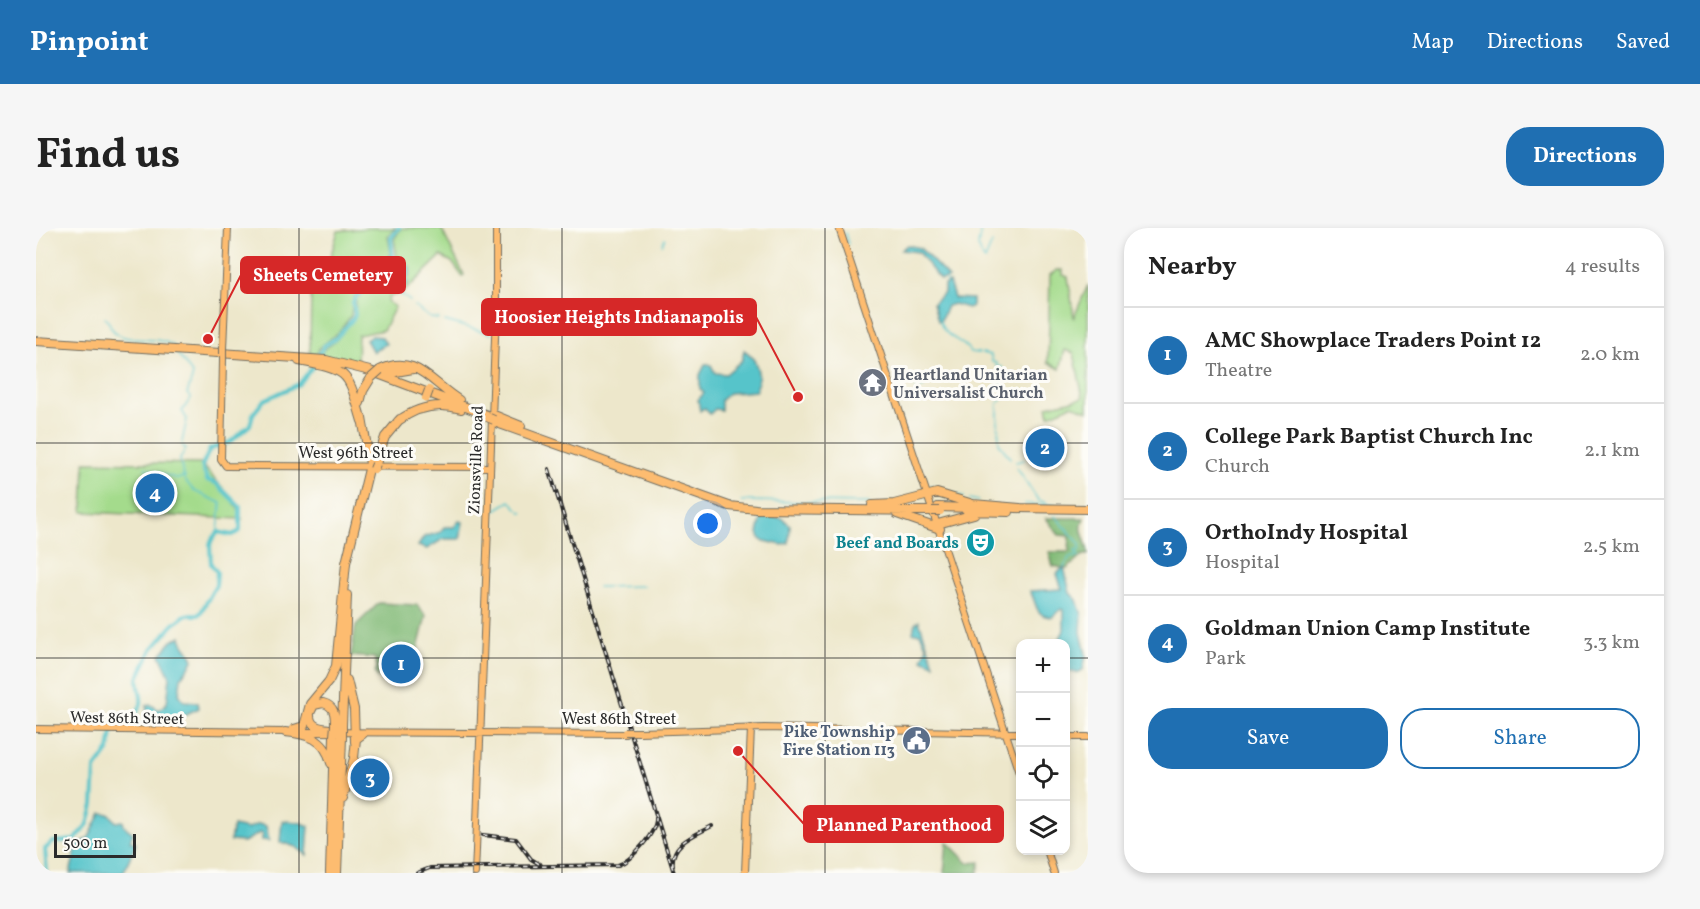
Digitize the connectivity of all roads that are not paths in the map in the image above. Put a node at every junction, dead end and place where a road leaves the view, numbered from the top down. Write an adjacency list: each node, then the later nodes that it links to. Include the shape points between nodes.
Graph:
1 (228, 228): 12 (main road, West 96th Street, bridge, via 221,445 224,464)
2 (496, 228): 12 (main road, Zionsville Road)
3 (839, 228): 13 (main road)
4 (36, 343): 5 (highway)
5 (321, 362): 6 (highway); 7 (highway, via 366,373); 8 (highway, via 350,380)
6 (371, 375): 7 (highway); 7 (highway, bridge, via 395,365 417,368 454,397); 8 (highway, via 361,397); 9 (highway, via 408,369 426,377 427,394)
7 (491, 417): 9 (highway, via 437,406 415,410); 10 (highway)
8 (362, 420): 11 (highway)
9 (398, 421): 11 (highway, via 385,437)
10 (537, 434): 14 (highway, via 730,502); 16 (highway, via 731,506)
11 (372, 467): 20 (highway, via 348,551); 21 (highway, via 350,562)
12 (489, 467): 35 (main road, Zionsville Road)
13 (929, 490): 14 (highway, via 891,504); 17 (highway, via 977,505); 19 (main road)
14 (847, 506): 15 (highway)
15 (935, 509): 16 (highway); 17 (highway)
16 (838, 510): 19 (highway, via 893,513)
17 (1017, 510): 18 (highway); 19 (highway, via 979,514)
18 (1088, 511)
19 (943, 527): 37 (main road)
20 (343, 585): 22 (highway, via 335,668 311,702); 29 (highway)
21 (346, 636): 25 (highway, via 346,672); 29 (highway)
22 (306, 717): 24 (highway, via 304,726); 28 (highway)
23 (36, 729): 27 (main road, West 86th Street)
24 (294, 729): 27 (main road, West 86th Street); 28 (main road, West 86th Street)
25 (359, 729): 28 (main road, West 86th Street); 29 (main road, West 86th Street); 30 (main road, West 86th Street); 34 (main road, West 86th Street); 45 (highway, via 343,800)
26 (751, 729): 31 (main road, West 86th Street); 36 (main road, West 86th Street); 37 (main road, West 86th Street); 50 (main road)
27 (218, 731): 32 (main road, West 86th Street)
28 (312, 731): 29 (main road, West 86th Street); 32 (main road, West 86th Street)
29 (337, 731): 44 (highway); 45 (highway); 47 (highway)
30 (446, 731): 34 (main road); 35 (main road, West 86th Street)
31 (686, 731): 33 (main road, West 86th Street); 36 (main road)
32 (285, 732): 44 (highway, via 306,735 322,744 331,760)
33 (640, 733): 35 (main road, West 86th Street, bridge); 36 (main road, West 86th Street)
34 (431, 734): 35 (main road, West 86th Street)
35 (480, 734): 49 (main road, Zionsville Road)
36 (677, 734)
37 (1010, 734): 38 (main road, West 86th Street); 41 (main road); 42 (main road)
38 (1016, 735)
39 (1070, 736): 40 (main road)
40 (1088, 736)
41 (1016, 753)
42 (1015, 759): 43 (main road)
43 (1016, 762)
44 (332, 784): 47 (highway)
45 (338, 850): 48 (highway)
46 (1049, 855): 51 (main road)
47 (331, 873)
48 (337, 873)
49 (475, 873)
50 (746, 873)
51 (1054, 873)

